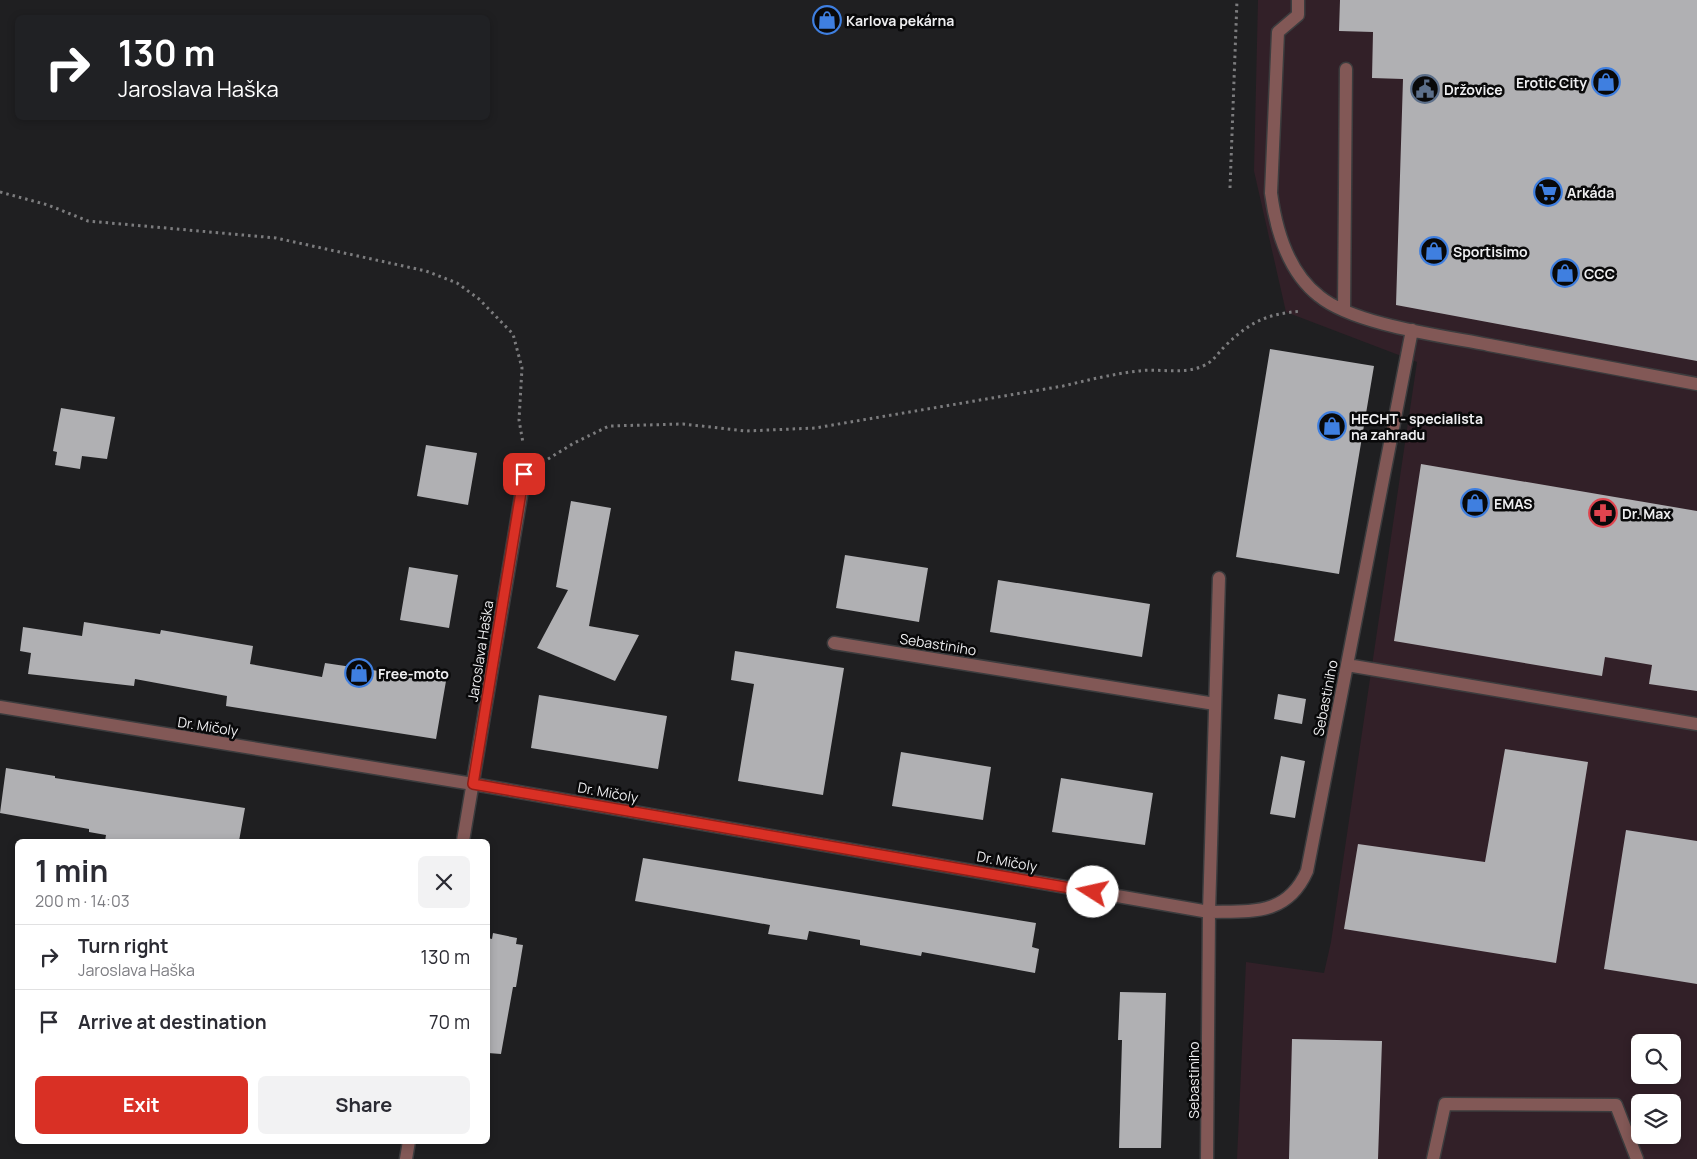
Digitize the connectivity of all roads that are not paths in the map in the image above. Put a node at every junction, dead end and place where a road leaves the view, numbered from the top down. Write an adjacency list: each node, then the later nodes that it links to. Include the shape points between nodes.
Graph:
1 (1298, 0): 3 (street, via 1298,15 1278,32 1271,192 1274,217 1290,260 1302,279 1319,297)
2 (1346, 69): 3 (street)
3 (1344, 310): 4 (street)
4 (1412, 330): 5 (street); 9 (street, Sebastiniho)
5 (1697, 384)
6 (525, 470): 13 (street, Jaroslava Haška)
7 (1219, 578): 10 (street, Sebastiniho)
8 (834, 643): 10 (street, Sebastiniho)
9 (1347, 665): 12 (street); 15 (street, Sebastiniho, via 1307,871 1300,887 1277,906)
10 (1215, 704): 15 (street, Sebastiniho)
11 (0, 708): 13 (street, Dr. Mičoly)
12 (1697, 724)
13 (473, 784): 14 (street, Jaroslava Haška); 15 (street, Dr. Mičoly)
14 (463, 839)
15 (1210, 912): 18 (street, Sebastiniho)
16 (408, 1144): 17 (street)
17 (406, 1159)
18 (1207, 1159)
19 (1433, 1159): 20 (street, via 1445,1104 1616,1105)
20 (1637, 1159)

